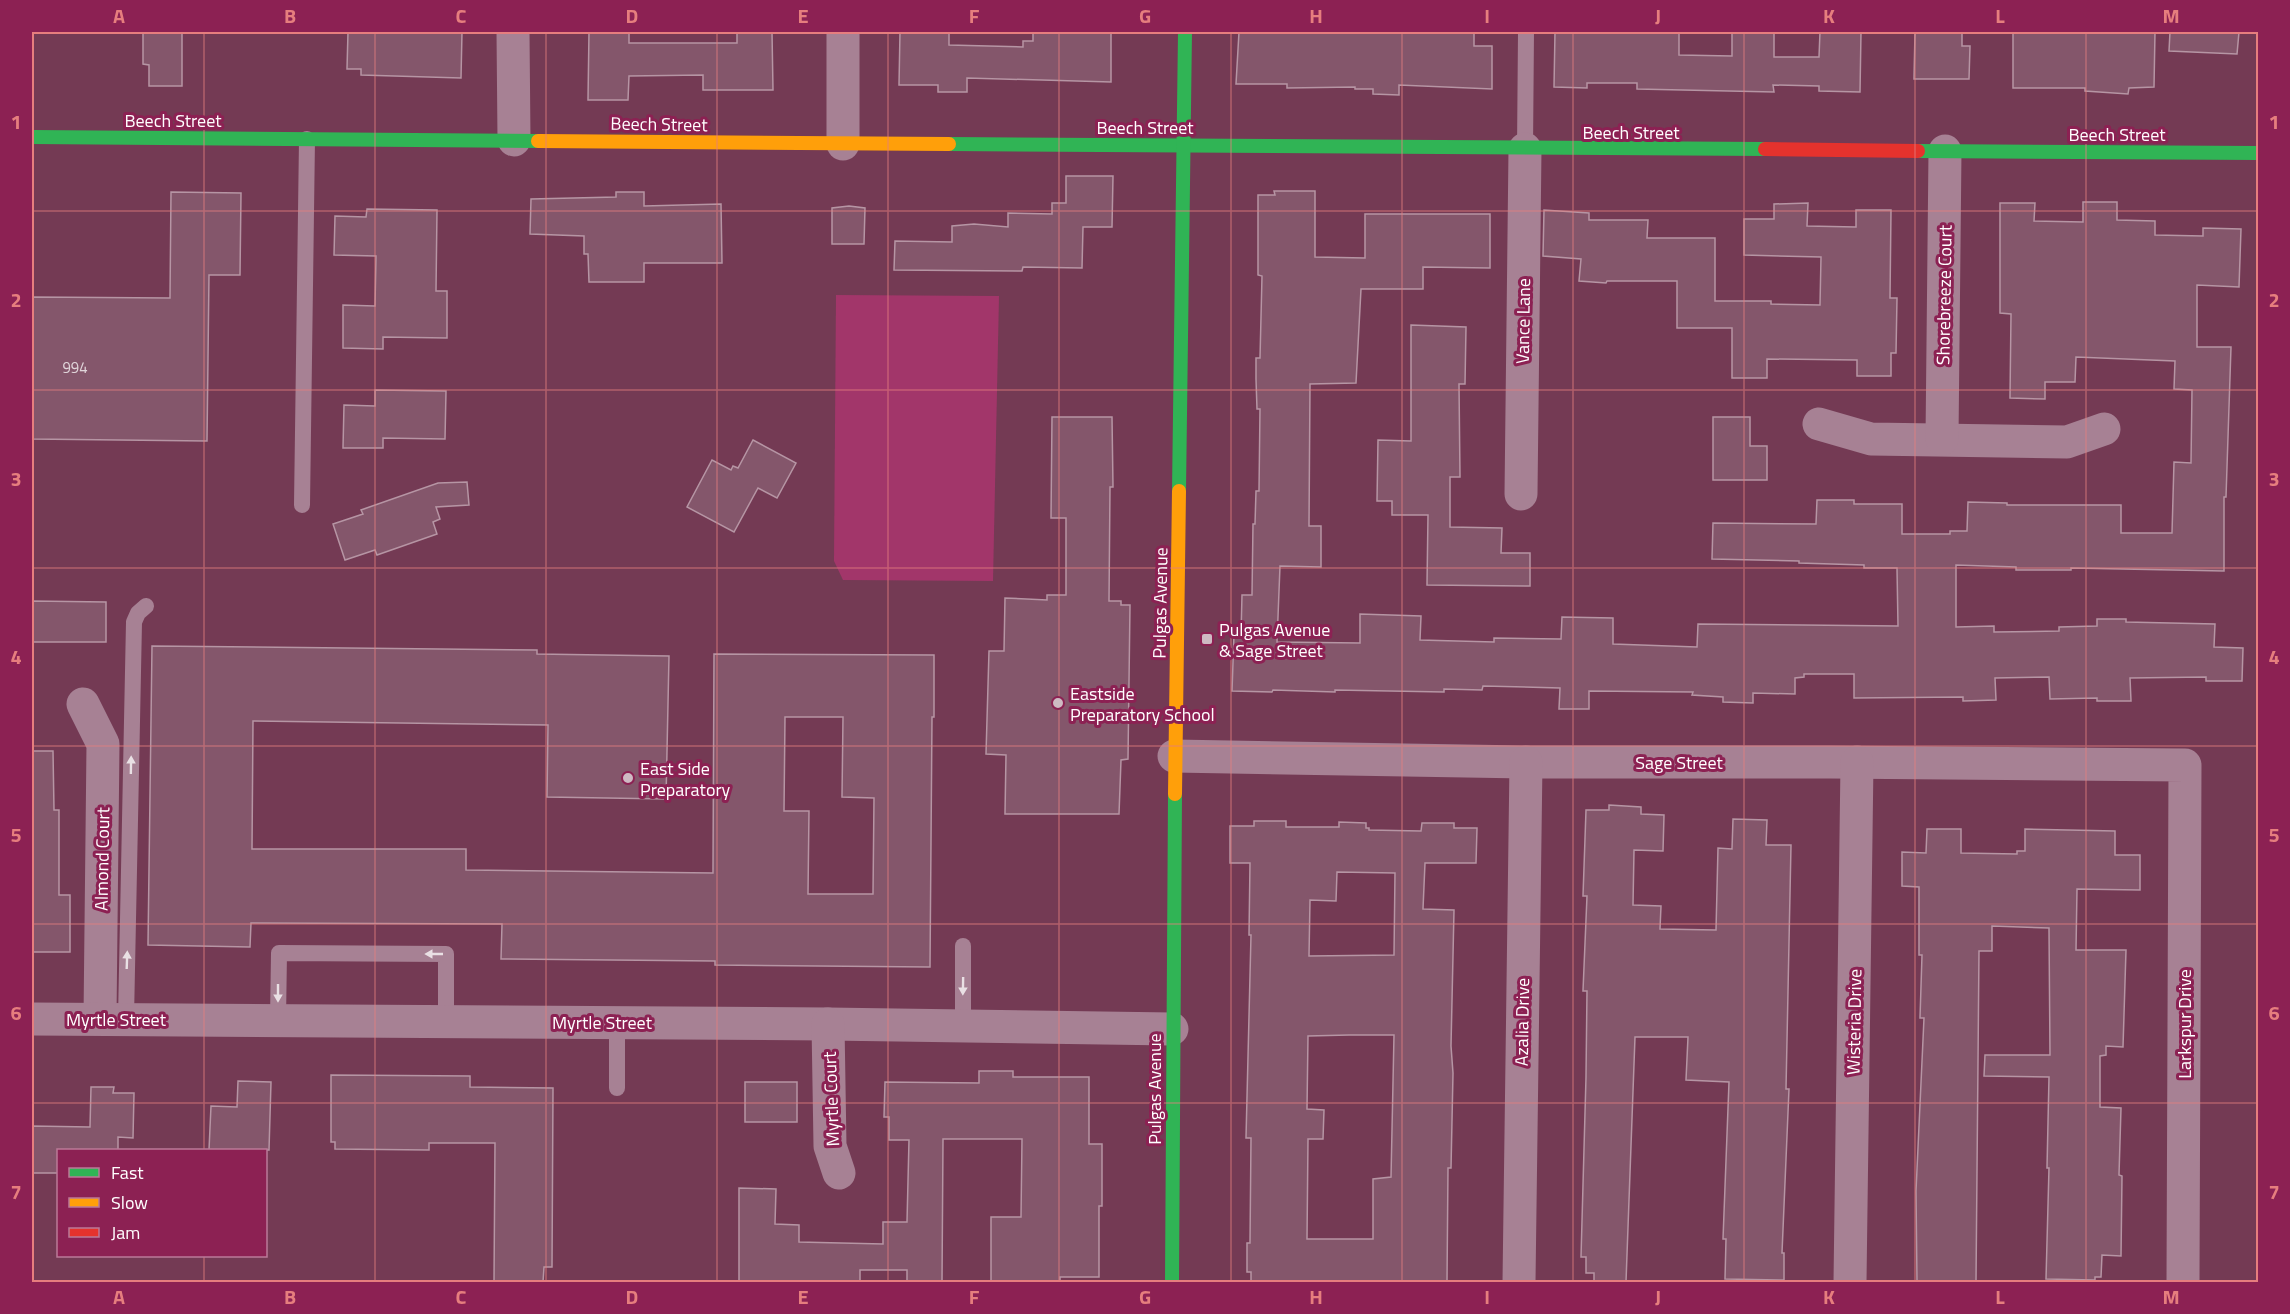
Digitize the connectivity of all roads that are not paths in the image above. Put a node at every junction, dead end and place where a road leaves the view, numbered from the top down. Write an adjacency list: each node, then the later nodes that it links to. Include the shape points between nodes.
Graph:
1 (513, 32): 7 (street)
2 (843, 32): 8 (street)
3 (1185, 32): 9 (street, Pulgas Avenue)
4 (1526, 32): 10 (lane)
5 (32, 137): 6 (street, Beech Street)
6 (307, 139): 7 (street, Beech Street); 17 (lane)
7 (514, 140): 8 (street, Beech Street)
8 (843, 144): 9 (street, Beech Street)
9 (1184, 144): 10 (street, Beech Street); 20 (street, Pulgas Avenue)
10 (1525, 149): 11 (street, Beech Street); 16 (street, Vance Lane)
11 (1946, 151): 12 (street, Beech Street); 15 (street, Shorebreeze Court)
12 (2259, 153)
13 (1819, 424): 15 (street, via 1871,439)
14 (2104, 429): 15 (street, via 2067,442)
15 (1942, 440)
16 (1521, 494)
17 (302, 505)
18 (146, 606): 26 (lane, one-way to 18, via 134,622)
19 (83, 704): 26 (street, Almond Court, via 103,744)
20 (1174, 756): 21 (street, Sage Street); 32 (street, Pulgas Avenue)
21 (1526, 762): 22 (street, Sage Street); 36 (street, Azalia Drive)
22 (1857, 762): 23 (street, Sage Street); 37 (street, Wisteria Drive)
23 (2185, 765): 38 (street, Larkspur Drive)
24 (963, 946): 31 (lane, one-way to 31)
25 (32, 1019): 26 (street, Myrtle Street)
26 (113, 1019): 27 (street, Myrtle Street)
27 (278, 1020): 28 (street, Myrtle Street); 28 (lane, one-way to 27, via 446,954 327,953 279,953)
28 (446, 1021): 29 (street, Myrtle Street)
29 (617, 1022): 30 (street, Myrtle Street); 33 (lane)
30 (828, 1024): 31 (street, Myrtle Street); 34 (street, Myrtle Court, via 830,1146)
31 (963, 1026): 32 (street, Myrtle Street)
32 (1172, 1029): 35 (street, Pulgas Avenue)
33 (617, 1088)
34 (839, 1173)
35 (1172, 1282)
36 (1519, 1282)
37 (1850, 1282)
38 (2183, 1282)

